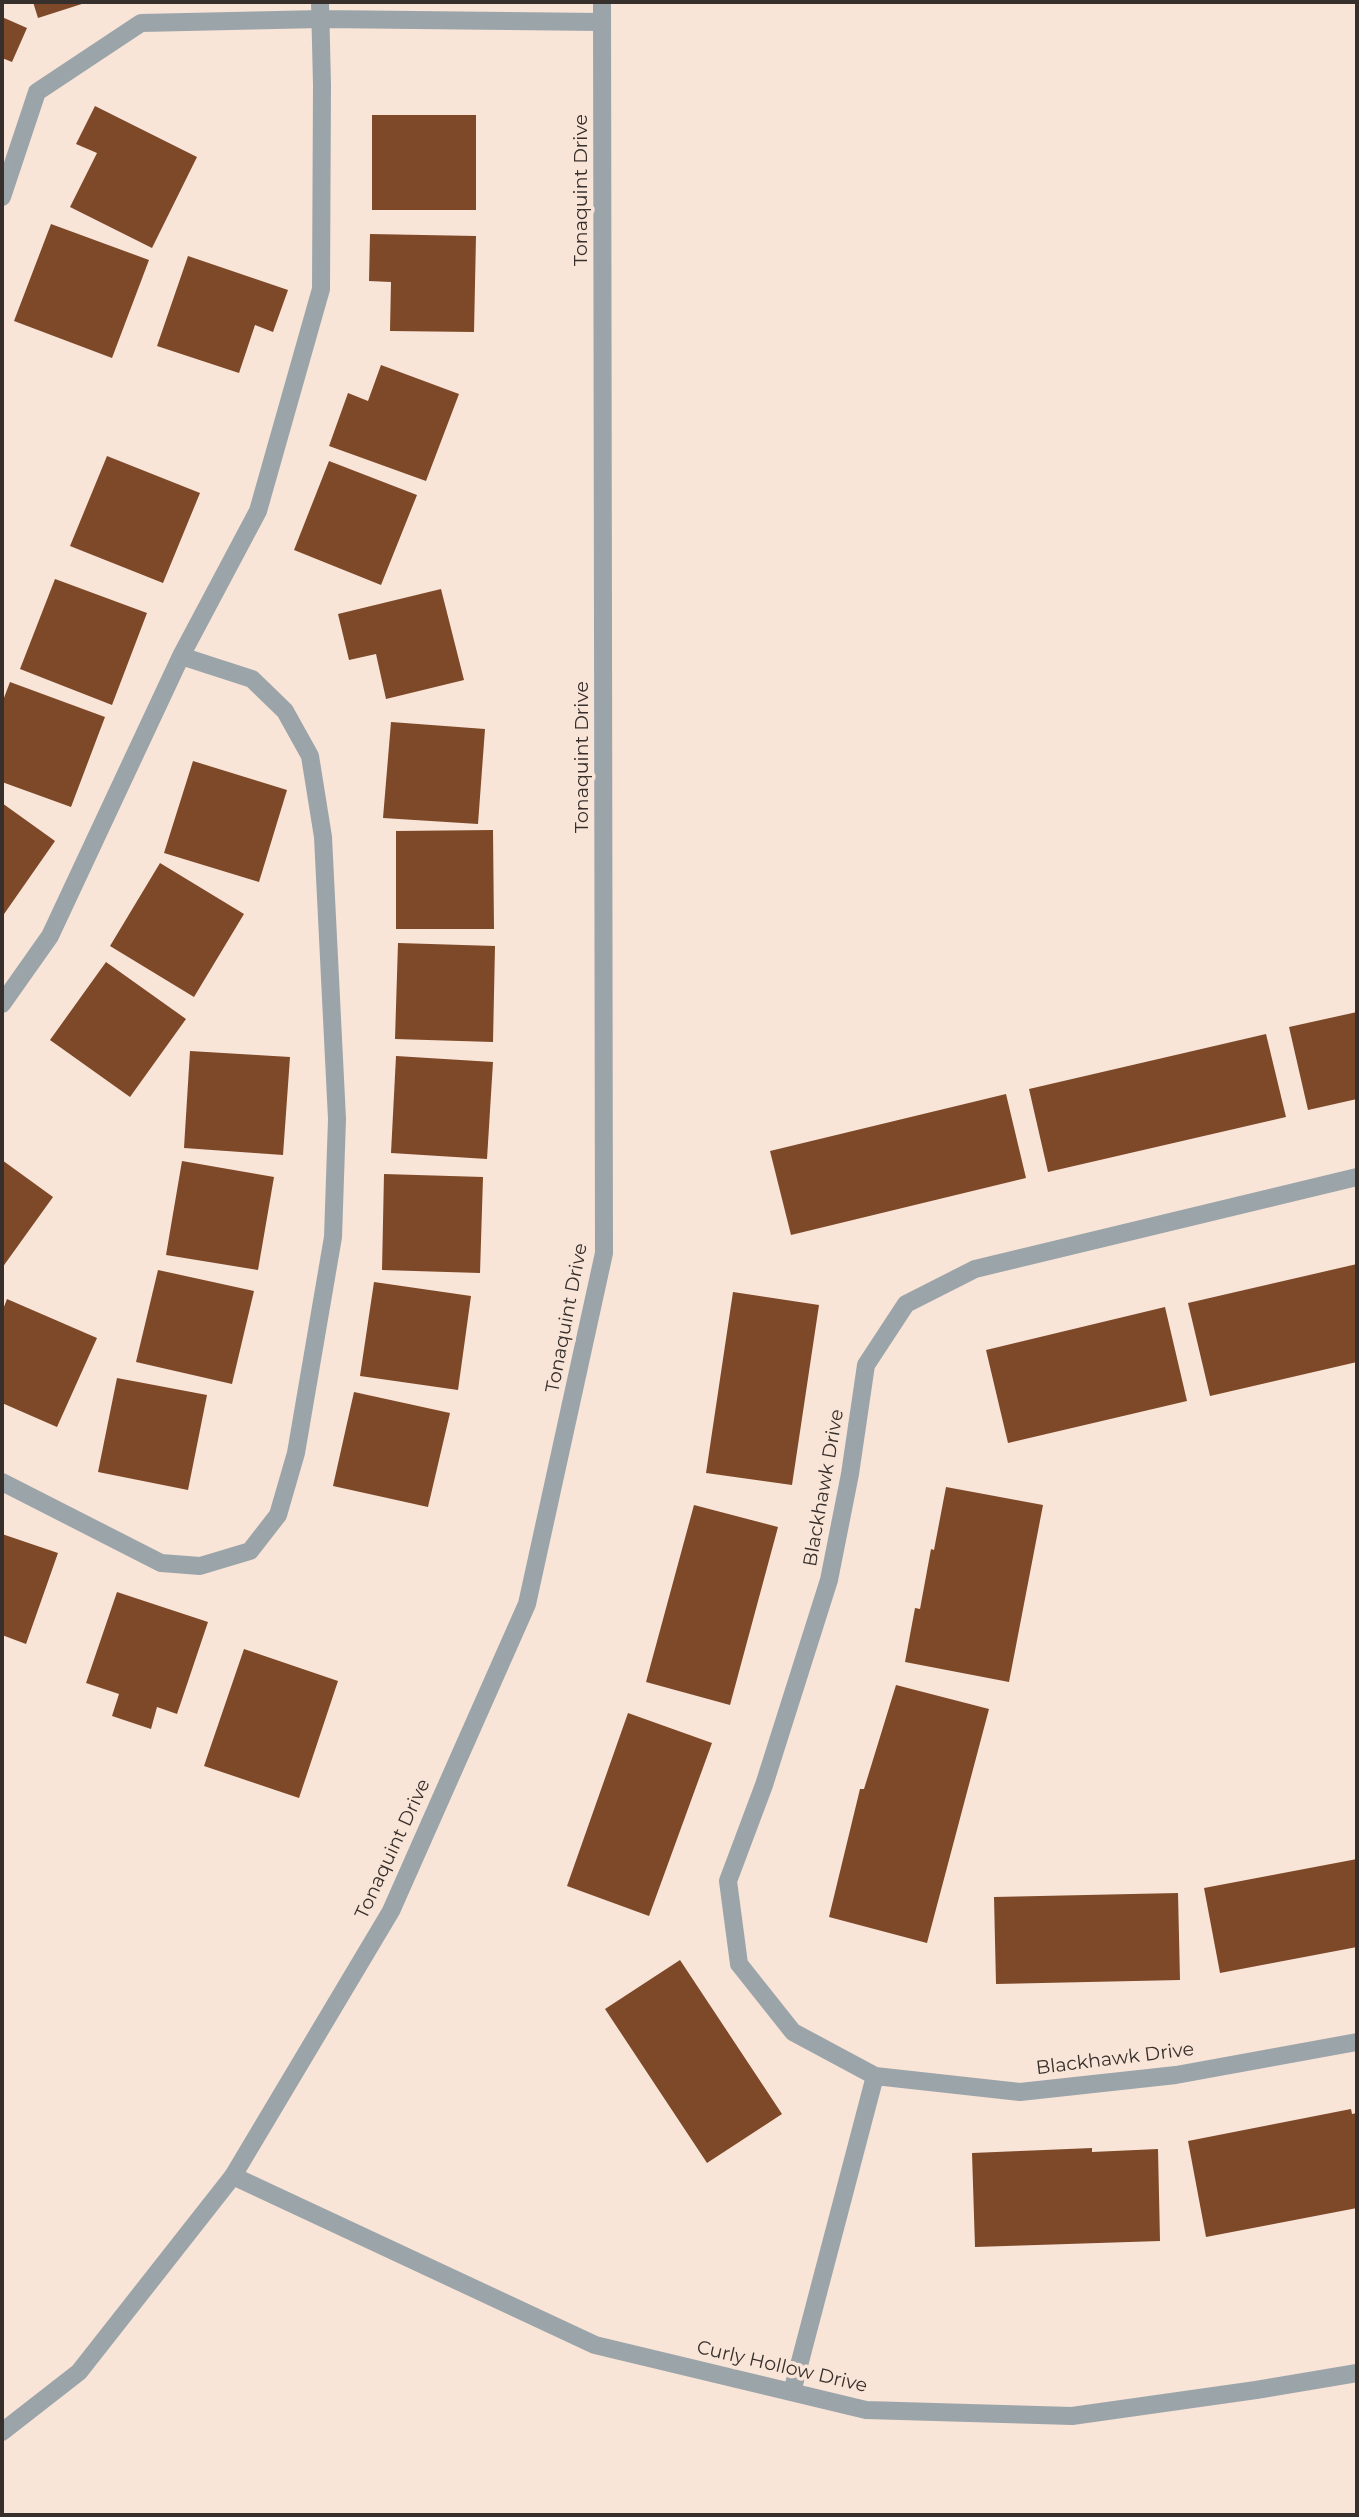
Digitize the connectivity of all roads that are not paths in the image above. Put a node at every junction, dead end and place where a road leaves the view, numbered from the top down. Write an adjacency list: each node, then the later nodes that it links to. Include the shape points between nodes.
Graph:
1 (601, 2): 3 (street, Tonaquint Drive)
2 (320, 10): 3 (street); 4 (street, via 141,23 37,92); 5 (street, via 321,289 258,511)
3 (601, 22): 11 (street, Tonaquint Drive, via 604,1253 527,1604 391,1911)
4 (2, 197)
5 (181, 656): 6 (street, via 50,936); 8 (street, via 252,680 285,711 310,756 323,837 337,1119 333,1237 296,1453 278,1515 250,1551 200,1566 161,1563)
6 (2, 1004)
7 (1357, 1177): 10 (street, Blackhawk Drive, via 975,1269 906,1304 866,1365 829,1580 728,1881 739,1964 793,2032)
8 (2, 1482)
9 (1357, 2042): 10 (street, Blackhawk Drive, via 1175,2075 1020,2092)
10 (876, 2076): 13 (street)
11 (233, 2176): 13 (street, Curly Hollow Drive, via 595,2345); 14 (street, Tonaquint Drive, via 79,2372)
12 (1357, 2373): 13 (street, Curly Hollow Drive, via 1072,2416 866,2410)
13 (792, 2392)
14 (2, 2432)

